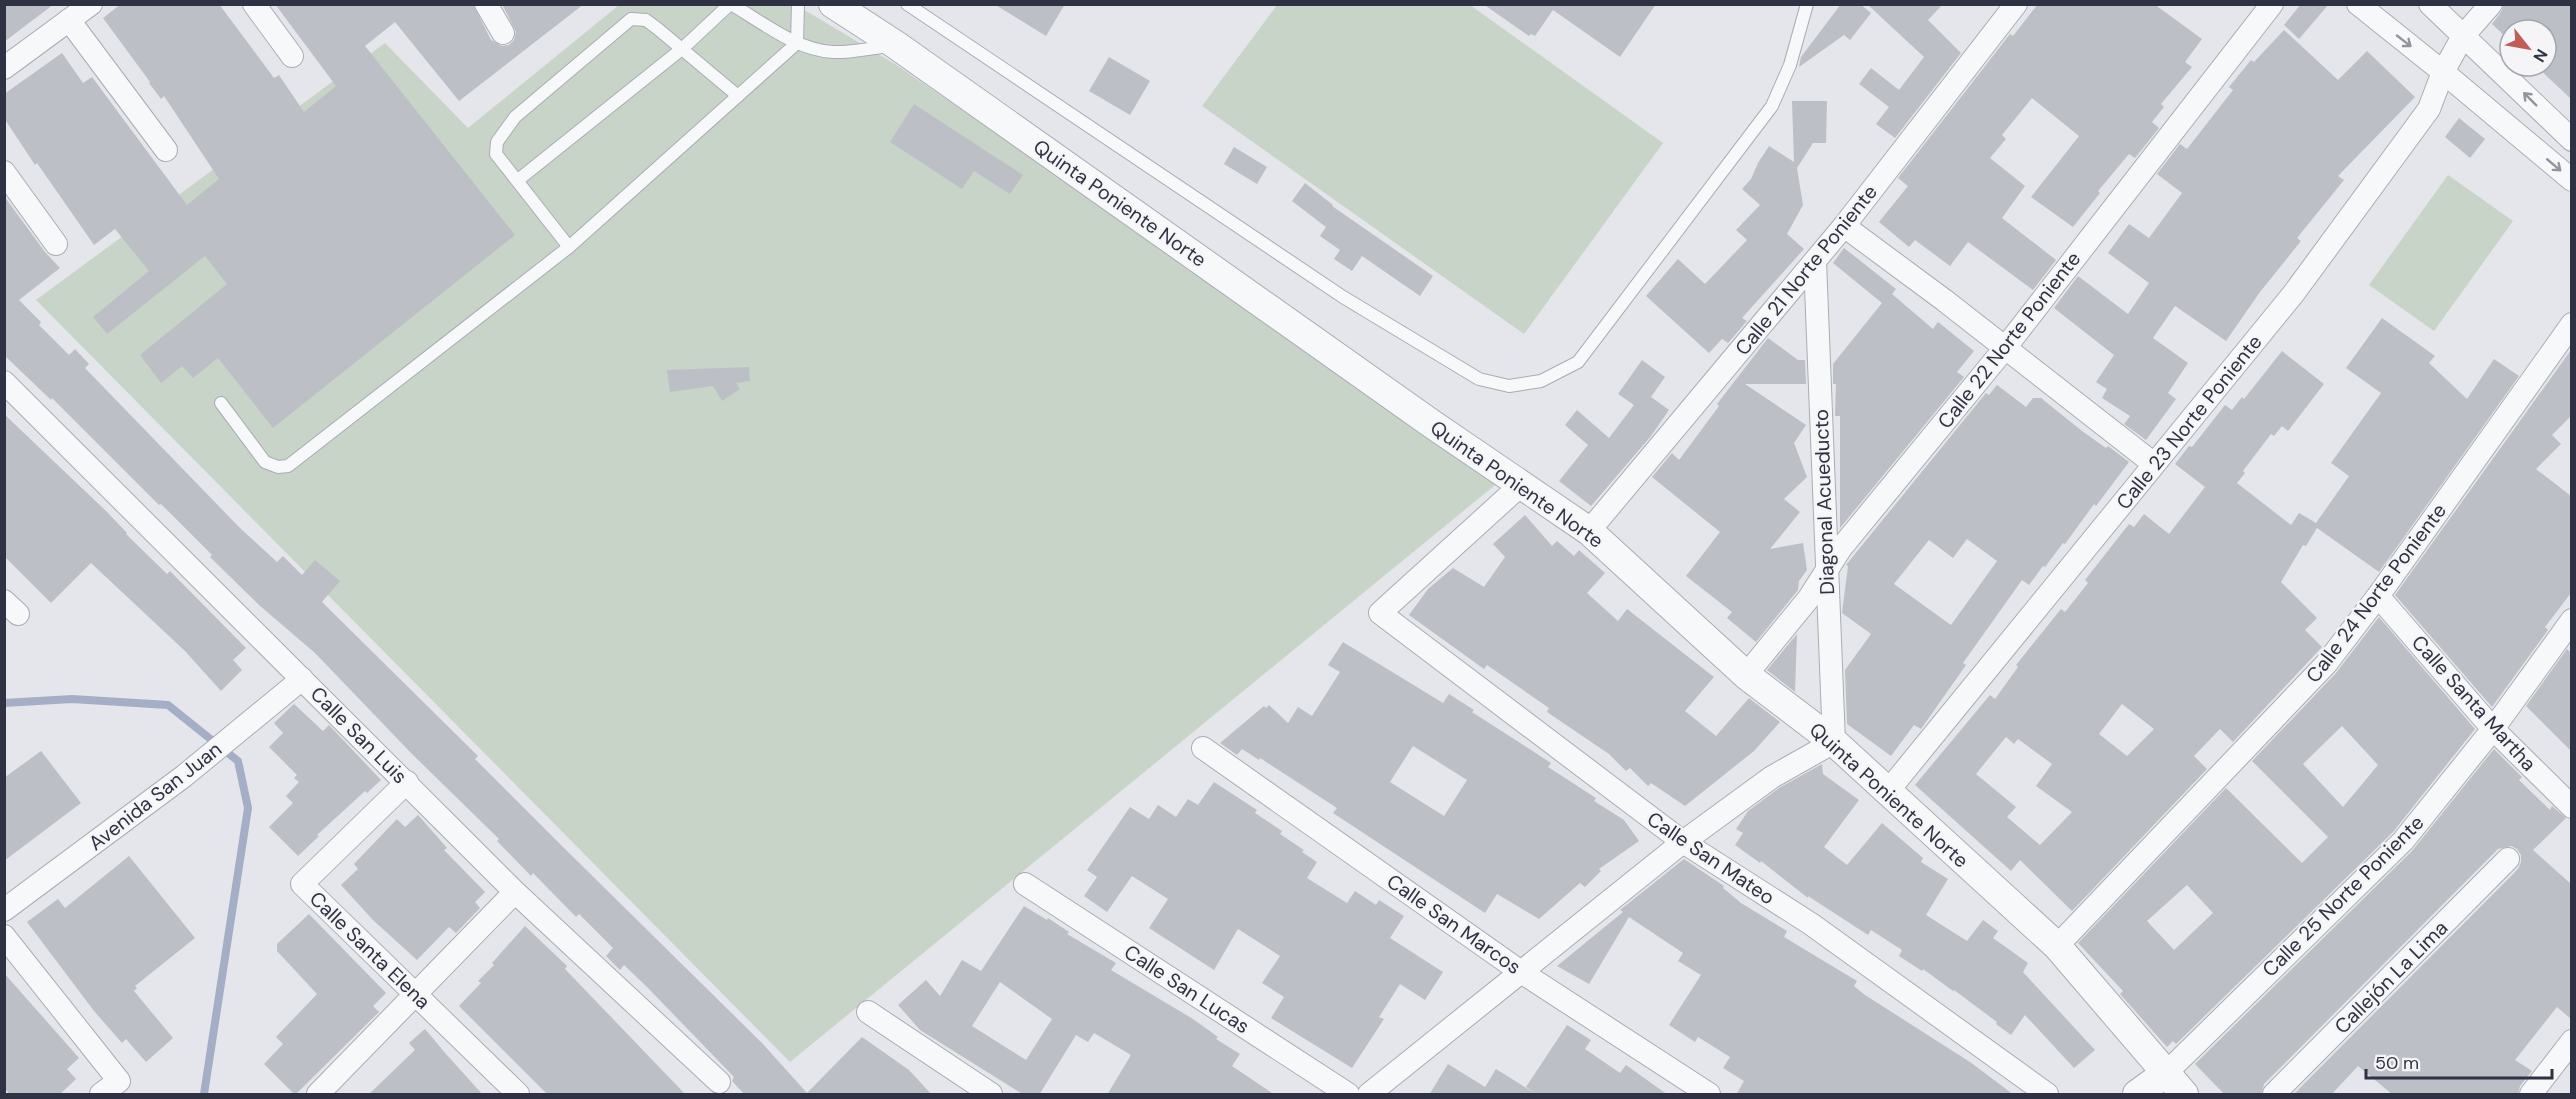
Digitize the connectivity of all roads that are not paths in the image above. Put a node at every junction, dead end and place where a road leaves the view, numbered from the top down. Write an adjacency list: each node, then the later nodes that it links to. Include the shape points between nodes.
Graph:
1 (90, 4): 14 (street)
2 (255, 4): 20 (street)
3 (486, 4): 15 (street)
4 (731, 4): 17 (lane); 19 (lane)
5 (798, 4): 17 (lane)
6 (833, 4): 18 (street, Quinta Poniente Norte)
7 (907, 4): 8 (lane, via 1343,297 1479,379 1509,386 1541,381 1578,362 1772,106 1790,65)
8 (1807, 4)
9 (2016, 4): 29 (street, Calle 21 Norte Poniente)
10 (2272, 4): 34 (street, Calle 22 Norte Poniente)
11 (2358, 4): 22 (street, one-way to 22)
12 (2430, 4): 16 (street)
13 (2491, 4): 16 (street, Calle 23 Norte Poniente)
14 (69, 20): 21 (street); 25 (street)
15 (503, 33)
16 (2463, 36): 22 (street, Calle 23 Norte Poniente); 24 (street, one-way to 16)
17 (797, 43): 18 (lane, via 832,52); 23 (lane)
18 (897, 45): 38 (street, Quinta Poniente Norte)
19 (683, 48): 23 (lane); 27 (lane); 27 (lane, via 646,20 631,19 516,117 497,142 496,154)
20 (292, 56)
21 (4, 68)
22 (2443, 72): 28 (street, one-way to 28); 37 (street, Calle 23 Norte Poniente, via 2429,109 2294,293)
23 (738, 96): 31 (lane)
24 (2571, 140)
25 (166, 150)
26 (4, 172): 30 (street)
27 (518, 180): 31 (lane)
28 (2571, 180)
29 (1844, 226): 32 (street, Calle 21 Norte Poniente); 34 (street)
30 (56, 244)
31 (569, 247): 36 (lane, via 288,466 265,462)
32 (1815, 261): 39 (street, Calle 21 Norte Poniente); 40 (street, Diagonal Acueducto)
33 (2571, 324): 41 (street, Calle 24 Norte Poniente)
34 (2005, 348): 37 (street); 40 (street, Calle 22 Norte Poniente)
35 (4, 382): 44 (street, Calle San Luis)
36 (221, 403)
37 (2154, 464): 49 (street, Calle 23 Norte Poniente)
38 (1522, 484): 39 (street, Quinta Poniente Norte); 51 (street, Calle San Mateo, via 1380,613)
39 (1589, 531): 43 (street, Quinta Poniente Norte)
40 (1827, 570): 43 (street, Calle 22 Norte Poniente); 46 (street, Diagonal Acueducto)
41 (2379, 596): 45 (street, Calle Santa Martha); 57 (street, Calle 24 Norte Poniente, via 2326,664)
42 (2571, 620): 45 (street, Calle 25 Norte Poniente)
43 (1746, 675): 46 (street, Quinta Poniente Norte)
44 (302, 679): 48 (street, Calle San Luis); 55 (street, Avenida San Juan, via 184,776)
45 (2493, 729): 50 (street, Calle Santa Martha); 62 (street, Calle 25 Norte Poniente, via 2403,841)
46 (1834, 742): 49 (street, Quinta Poniente Norte); 51 (street, via 1772,777)
47 (1203, 748): 58 (street, Calle San Marcos)
48 (407, 782): 54 (street, Calle San Luis); 59 (street, Calle Santa Elena, via 302,884)
49 (1888, 791): 57 (street, Quinta Poniente Norte)
50 (2571, 807)
51 (1683, 842): 58 (street); 71 (street, Calle San Mateo, via 1811,924)
52 (2508, 859): 74 (street, Callejón La Lima)
53 (1025, 884): 68 (street, Calle San Lucas)
54 (515, 892): 59 (street); 63 (street, Calle San Luis)
55 (4, 910)
56 (4, 936): 64 (street)
57 (2057, 946): 62 (street, Quinta Poniente Norte)
58 (1521, 972): 69 (street); 70 (street, Calle San Marcos)
59 (417, 995): 65 (street); 66 (street, Calle Santa Elena)
60 (868, 1012): 67 (street)
61 (2571, 1041): 75 (street)
62 (2166, 1073): 72 (street); 73 (street, Quinta Poniente Norte)
63 (719, 1082)
64 (110, 1088)
65 (318, 1095)
66 (518, 1095)
67 (991, 1095)
68 (1348, 1095)
69 (1368, 1095)
70 (1709, 1095)
71 (2047, 1095)
72 (2137, 1095)
73 (2184, 1095)
74 (2274, 1095)
75 (2531, 1095)

